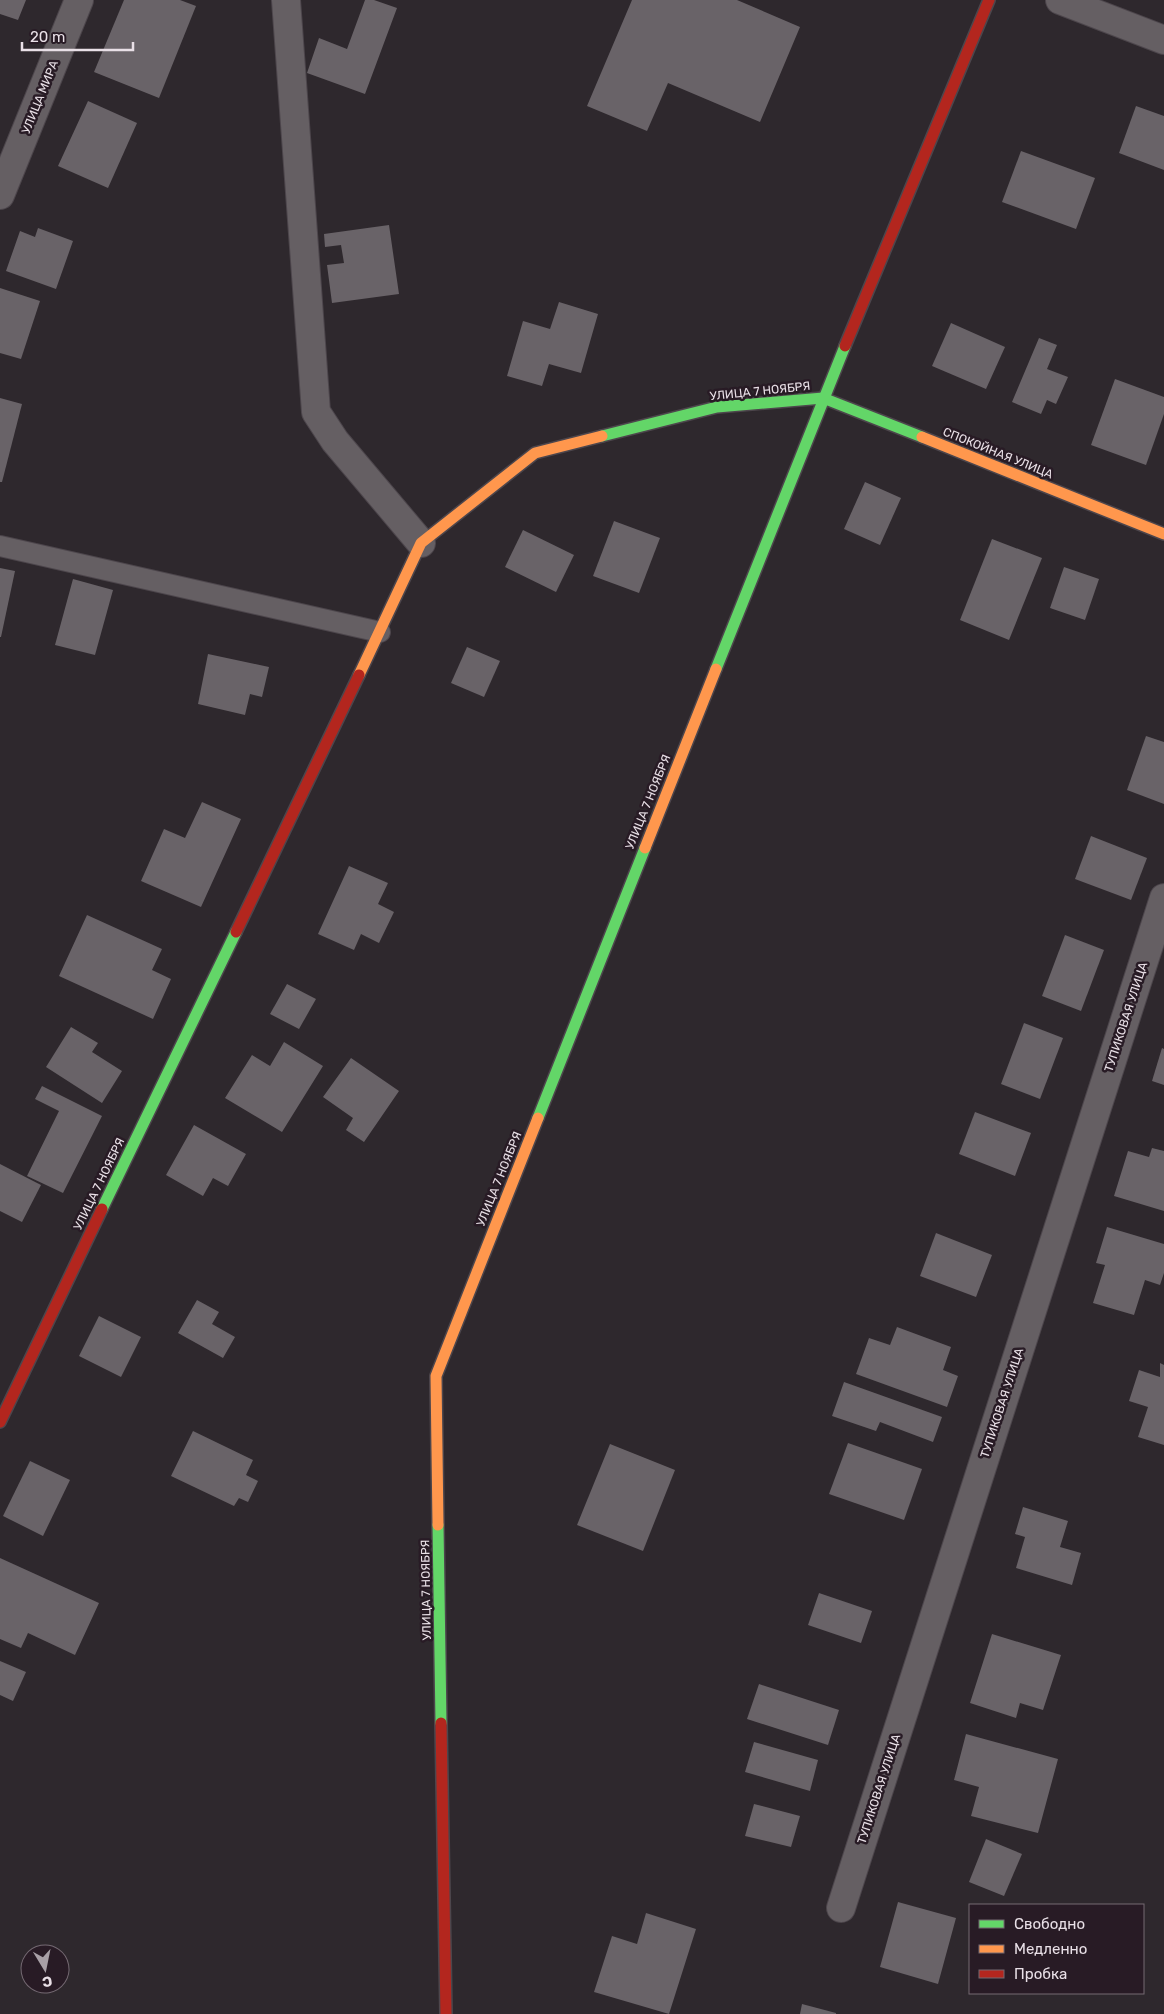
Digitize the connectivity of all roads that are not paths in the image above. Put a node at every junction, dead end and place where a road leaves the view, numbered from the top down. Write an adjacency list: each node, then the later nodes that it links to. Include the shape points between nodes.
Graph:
1 (79, 0): 6 (street, УЛИЦА МИРА)
2 (286, 0): 9 (street, via 316,412 335,441)
3 (989, 0): 7 (main road, УЛИЦА 7 НОЯБРЯ)
4 (1060, 0): 5 (street)
5 (1164, 40)
6 (0, 195)
7 (822, 398): 8 (main road, СПОКОЙНАЯ УЛИЦА); 9 (main road, УЛИЦА 7 НОЯБРЯ, via 717,407 535,453); 15 (main road, УЛИЦА 7 НОЯБРЯ, via 436,1376)
8 (1164, 534)
9 (421, 543): 11 (main road, УЛИЦА 7 НОЯБРЯ)
10 (0, 546): 11 (lane)
11 (380, 632): 13 (main road, УЛИЦА 7 НОЯБРЯ)
12 (1164, 898): 14 (street, ТУПИКОВАЯ УЛИЦА)
13 (0, 1422)
14 (841, 1908)
15 (446, 2014)

